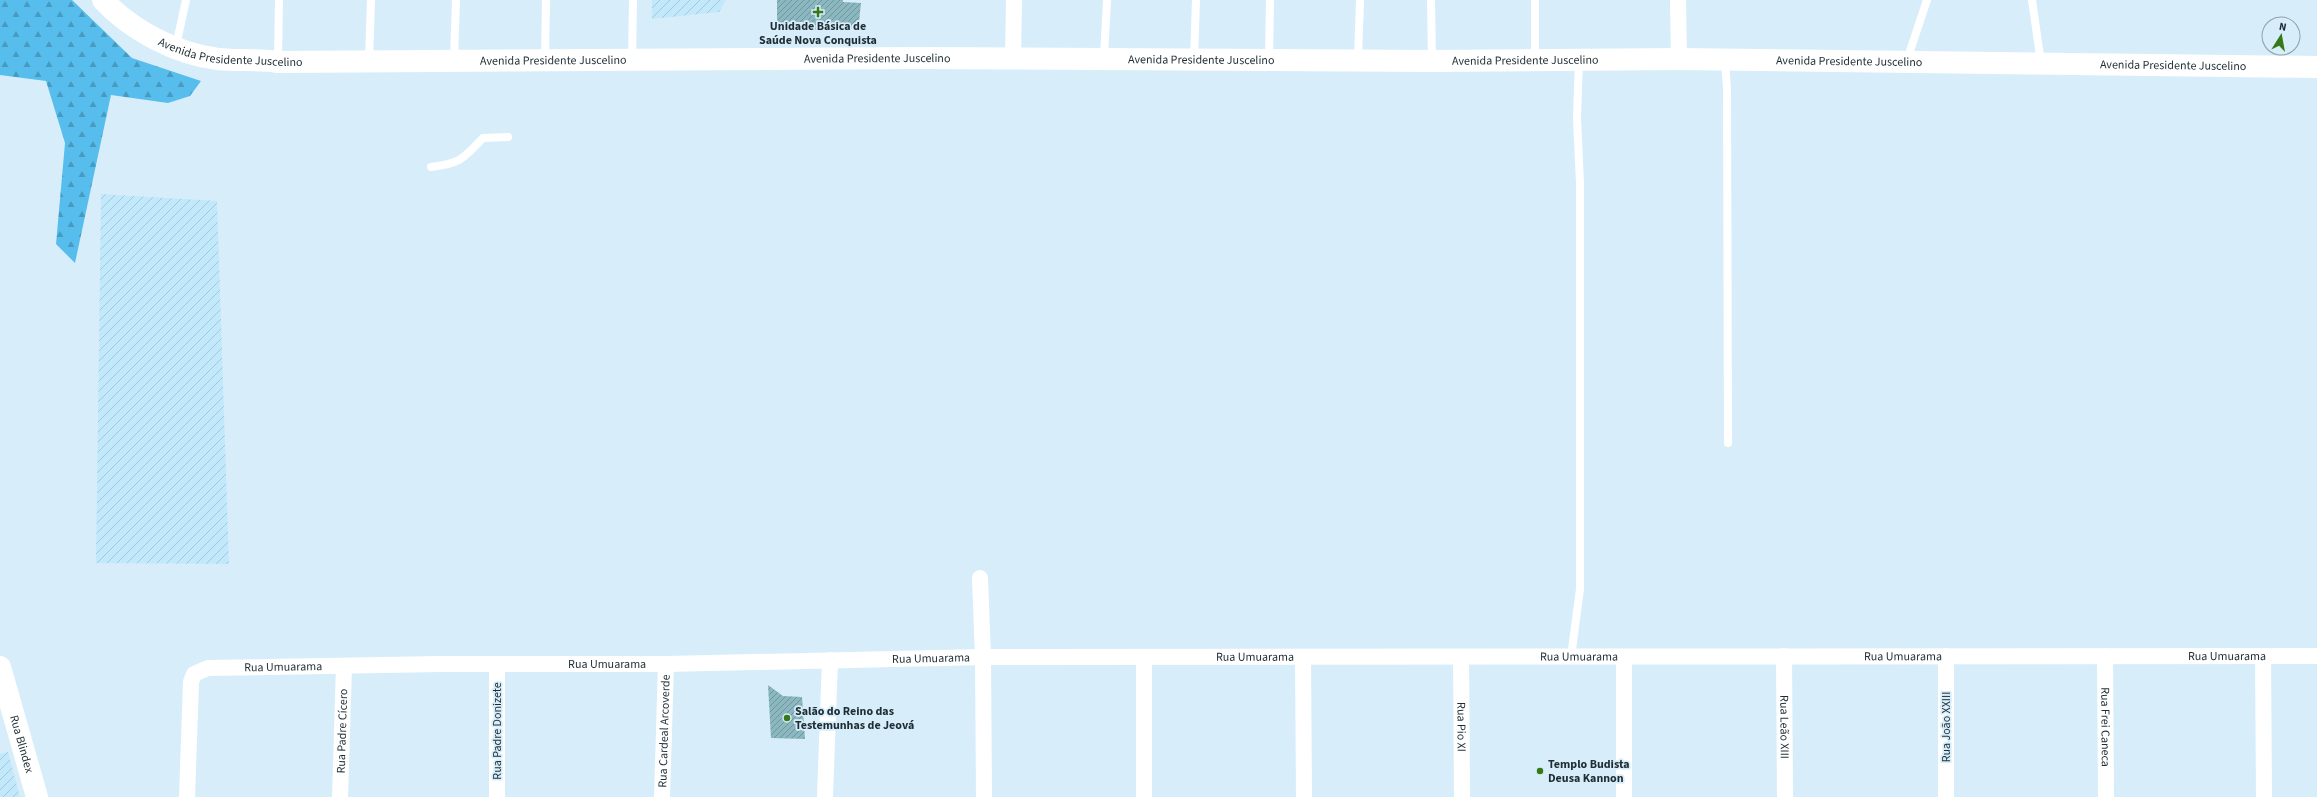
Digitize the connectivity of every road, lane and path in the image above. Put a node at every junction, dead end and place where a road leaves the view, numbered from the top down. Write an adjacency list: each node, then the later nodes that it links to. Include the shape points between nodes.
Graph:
1 (103, 0): 18 (street, Avenida Presidente Juscelino, via 117,16 161,43)
2 (186, 0): 18 (lane)
3 (279, 0): 32 (lane)
4 (371, 0): 33 (lane)
5 (456, 0): 30 (lane)
6 (546, 0): 26 (lane)
7 (633, 0): 27 (lane)
8 (1014, 0): 19 (street)
9 (1106, 0): 20 (lane)
10 (1196, 0): 21 (lane)
11 (1270, 0): 28 (lane)
12 (1360, 0): 29 (lane)
13 (1432, 0): 31 (lane)
14 (1535, 0): 22 (lane)
15 (1678, 0): 24 (street)
16 (1927, 0): 34 (lane)
17 (2032, 0): 35 (lane)
18 (176, 47): 32 (street, Avenida Presidente Juscelino, via 215,58)
19 (1013, 58): 20 (street, Avenida Presidente Juscelino); 27 (street, Avenida Presidente Juscelino)
20 (1104, 58): 21 (street, Avenida Presidente Juscelino)
21 (1194, 59): 28 (street, Avenida Presidente Juscelino)
22 (1535, 59): 23 (street, Avenida Presidente Juscelino); 31 (street, Avenida Presidente Juscelino)
23 (1579, 59): 24 (street, Avenida Presidente Juscelino); 41 (lane, via 1577,118 1580,183 1580,588)
24 (1679, 59): 25 (street, Avenida Presidente Juscelino)
25 (1725, 59): 34 (street, Avenida Presidente Juscelino); 39 (lane)
26 (545, 60): 27 (street, Avenida Presidente Juscelino); 30 (street, Avenida Presidente Juscelino)
27 (632, 60)
28 (1269, 60): 29 (street, Avenida Presidente Juscelino)
29 (1358, 60): 31 (street, Avenida Presidente Juscelino)
30 (454, 61): 33 (street, Avenida Presidente Juscelino)
31 (1432, 61)
32 (278, 62): 33 (street, Avenida Presidente Juscelino)
33 (370, 62)
34 (1907, 62): 35 (street, Avenida Presidente Juscelino)
35 (2041, 64): 36 (street, Avenida Presidente Juscelino)
36 (2317, 67)
37 (508, 137): 38 (lane, via 483,138 462,159 452,164)
38 (431, 167)
39 (1728, 443)
40 (980, 578): 47 (street)
41 (1571, 656): 50 (street, Rua Umuarama); 51 (street, Rua Umuarama)
42 (1784, 656): 43 (street, Rua Umuarama); 51 (street, Rua Umuarama); 68 (street, Rua Leão XIII)
43 (1946, 656): 44 (street, Rua Umuarama); 69 (street, Rua João XXIII)
44 (2106, 656): 45 (street, Rua Umuarama); 70 (street, Rua Frei Caneca)
45 (2263, 656): 46 (street, Rua Umuarama); 71 (street)
46 (2317, 656)
47 (983, 657): 48 (street, Rua Umuarama); 52 (street, Rua Umuarama); 63 (street)
48 (1144, 657): 49 (street, Rua Umuarama); 64 (street)
49 (1304, 657): 50 (street, Rua Umuarama); 65 (street)
50 (1462, 657): 66 (street, Rua Pio XI)
51 (1624, 657): 67 (street)
52 (830, 660): 54 (street, Rua Umuarama); 62 (street)
53 (497, 664): 54 (street, Rua Umuarama); 55 (street, Rua Umuarama); 60 (street, Rua Padre Donizete)
54 (666, 664): 61 (street, Rua Cardeal Arcoverde)
55 (344, 666): 58 (street, Rua Umuarama, via 208,668 194,674 189,693); 59 (street, Rua Padre Cícero)
56 (0, 667): 57 (street, Rua Blindex)
57 (37, 797)
58 (186, 797)
59 (340, 797)
60 (497, 797)
61 (662, 797)
62 (825, 797)
63 (984, 797)
64 (1144, 797)
65 (1304, 797)
66 (1462, 797)
67 (1624, 797)
68 (1785, 797)
69 (1946, 797)
70 (2106, 797)
71 (2264, 797)

